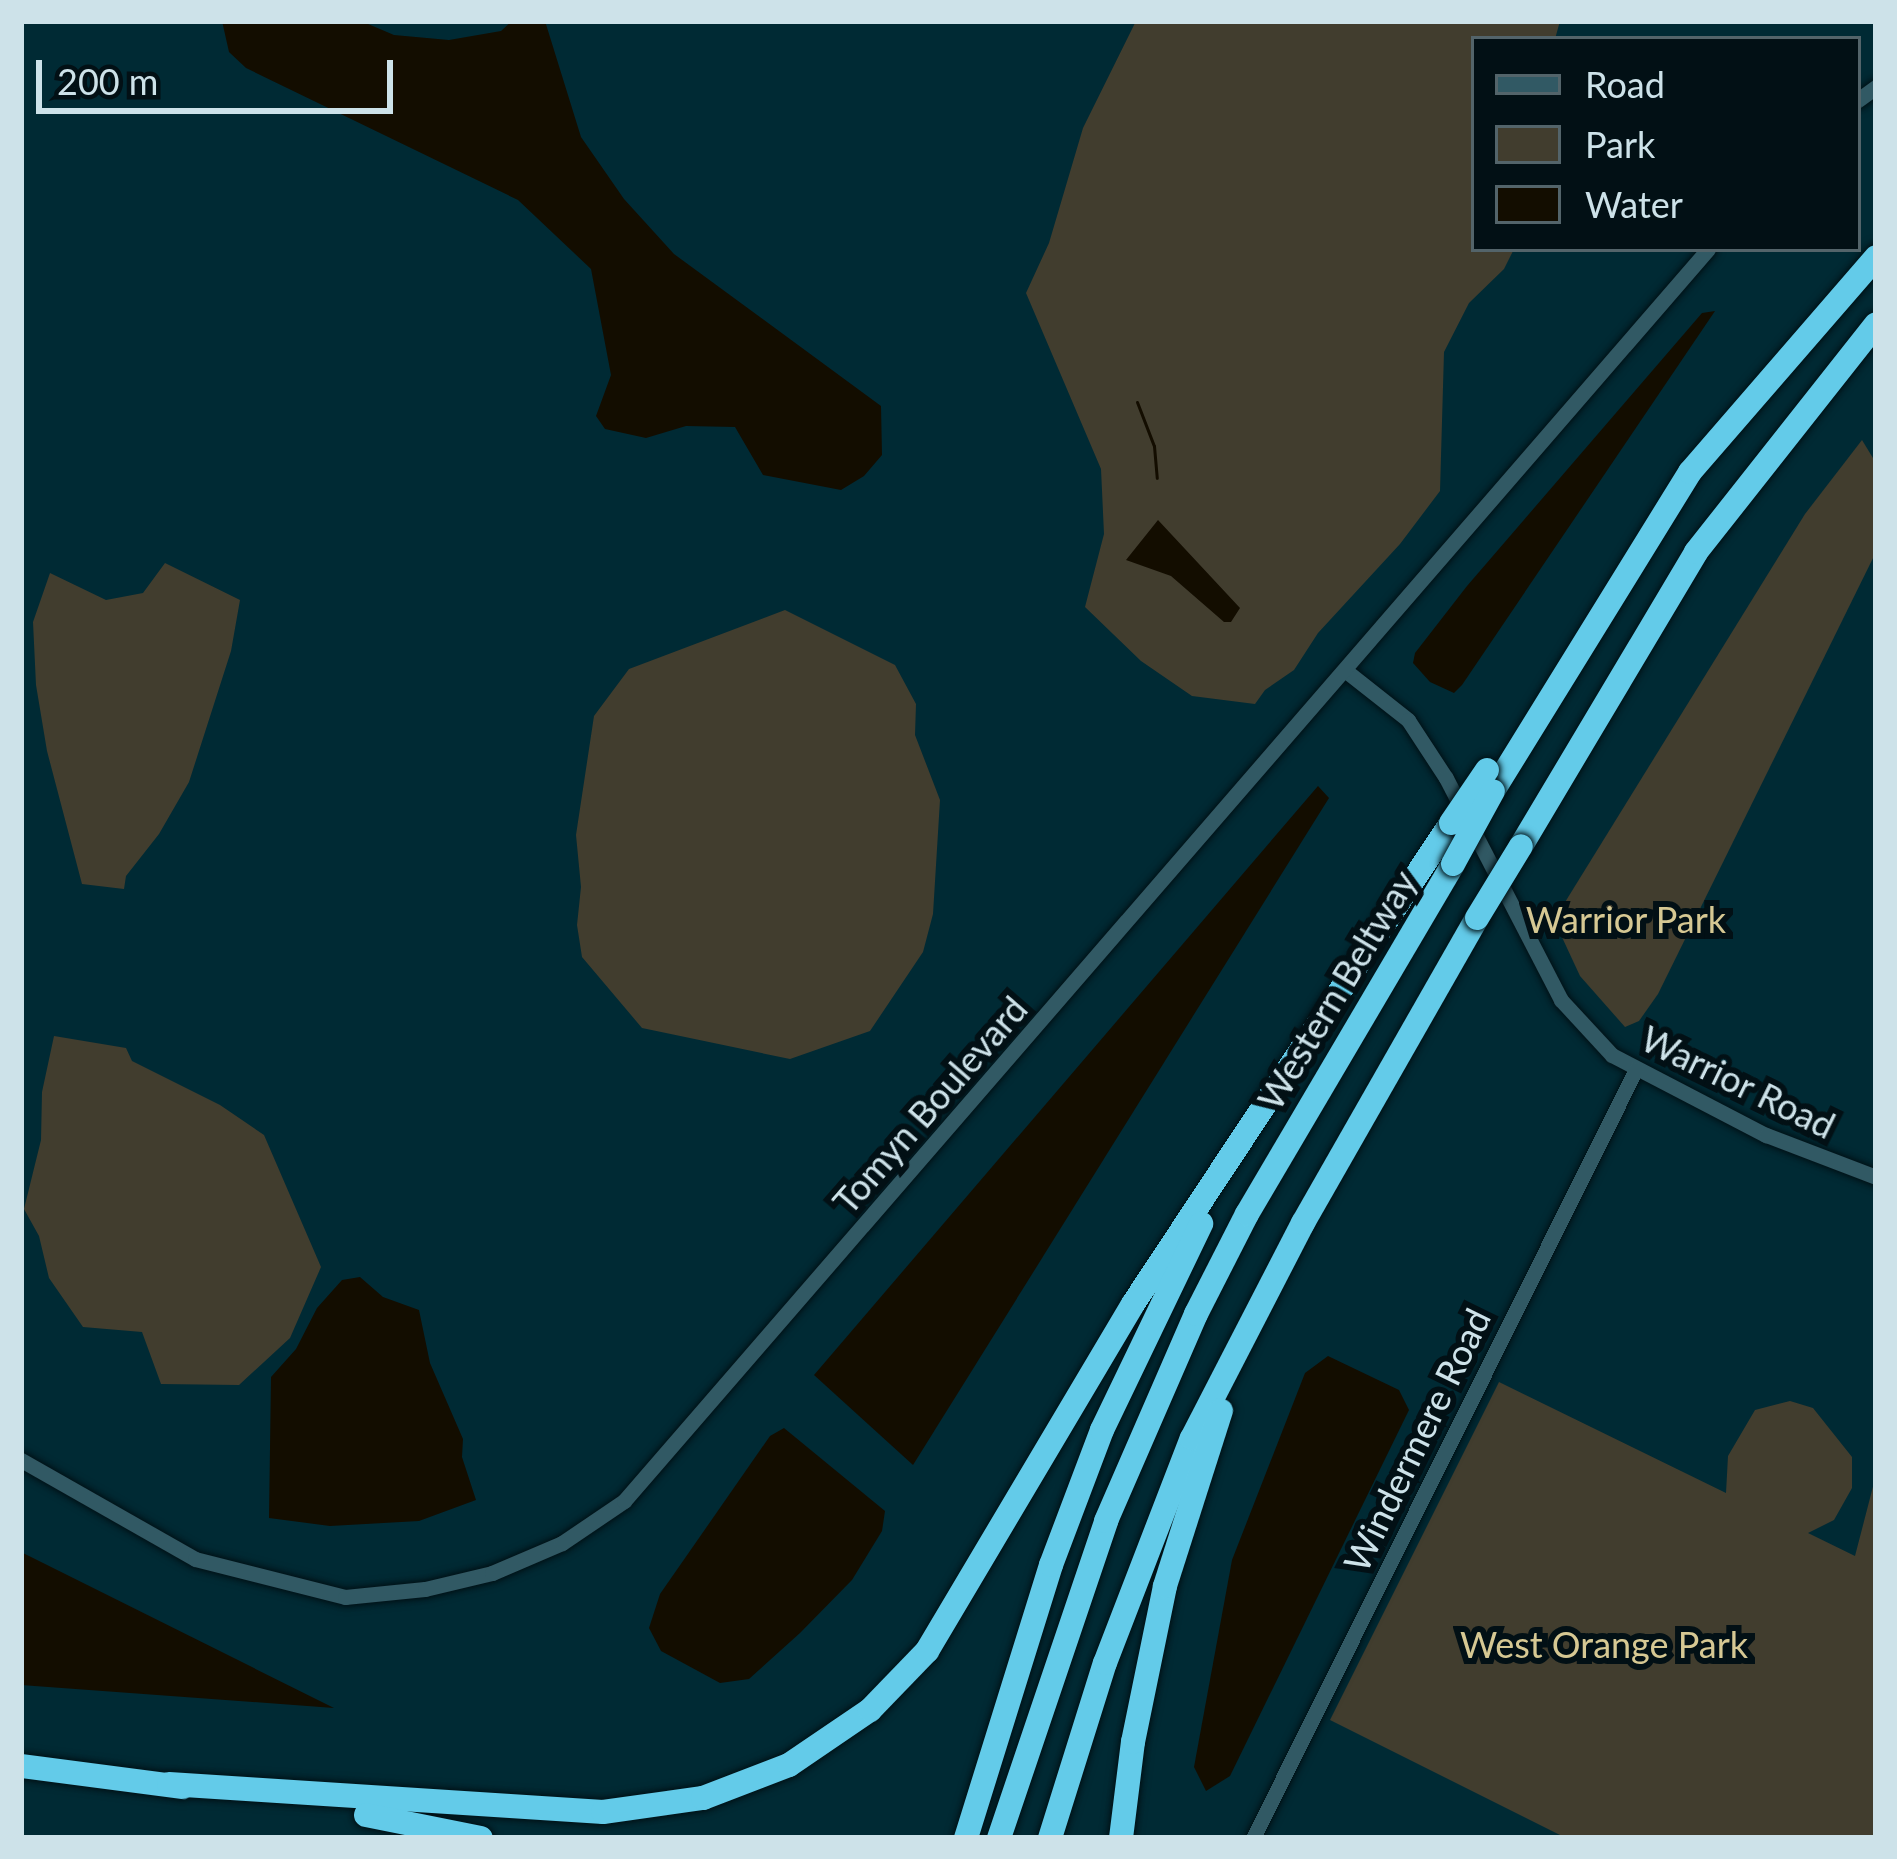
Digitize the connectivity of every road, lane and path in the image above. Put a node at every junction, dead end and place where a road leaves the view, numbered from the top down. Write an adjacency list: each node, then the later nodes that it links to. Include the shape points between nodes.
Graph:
1 (1705, 252): 4 (street, Tomyn Boulevard)
2 (1876, 256): 5 (highway, Western Beltway, via 1690,472)
3 (1876, 324): 9 (highway, bridge, via 1696,552 1477,918)
4 (1346, 671): 7 (street, Warrior Road, via 1408,721 1561,1000); 10 (street, Tomyn Boulevard, via 624,1501 562,1544 492,1573 345,1597 194,1559)
5 (1490, 781): 6 (highway, bridge, via 1451,823); 15 (highway, Western Beltway, bridge, via 1453,864 1196,1315 1106,1521)
6 (1311, 1029): 12 (highway, via 1133,1304 927,1651 870,1710 789,1766 703,1798 603,1812); 14 (highway, via 1154,1313 1102,1430)
7 (1636, 1069): 8 (street, Warrior Road, via 1766,1135); 18 (street, Windermere Road)
8 (1876, 1177)
9 (1255, 1318): 16 (highway, via 1192,1438 1145,1554); 17 (highway, via 1165,1586)
10 (21, 1460)
11 (21, 1766): 12 (highway)
12 (426, 1814): 13 (highway)
13 (481, 1838)
14 (966, 1838)
15 (999, 1838)
16 (1050, 1838)
17 (1121, 1838)
18 (1253, 1838)

